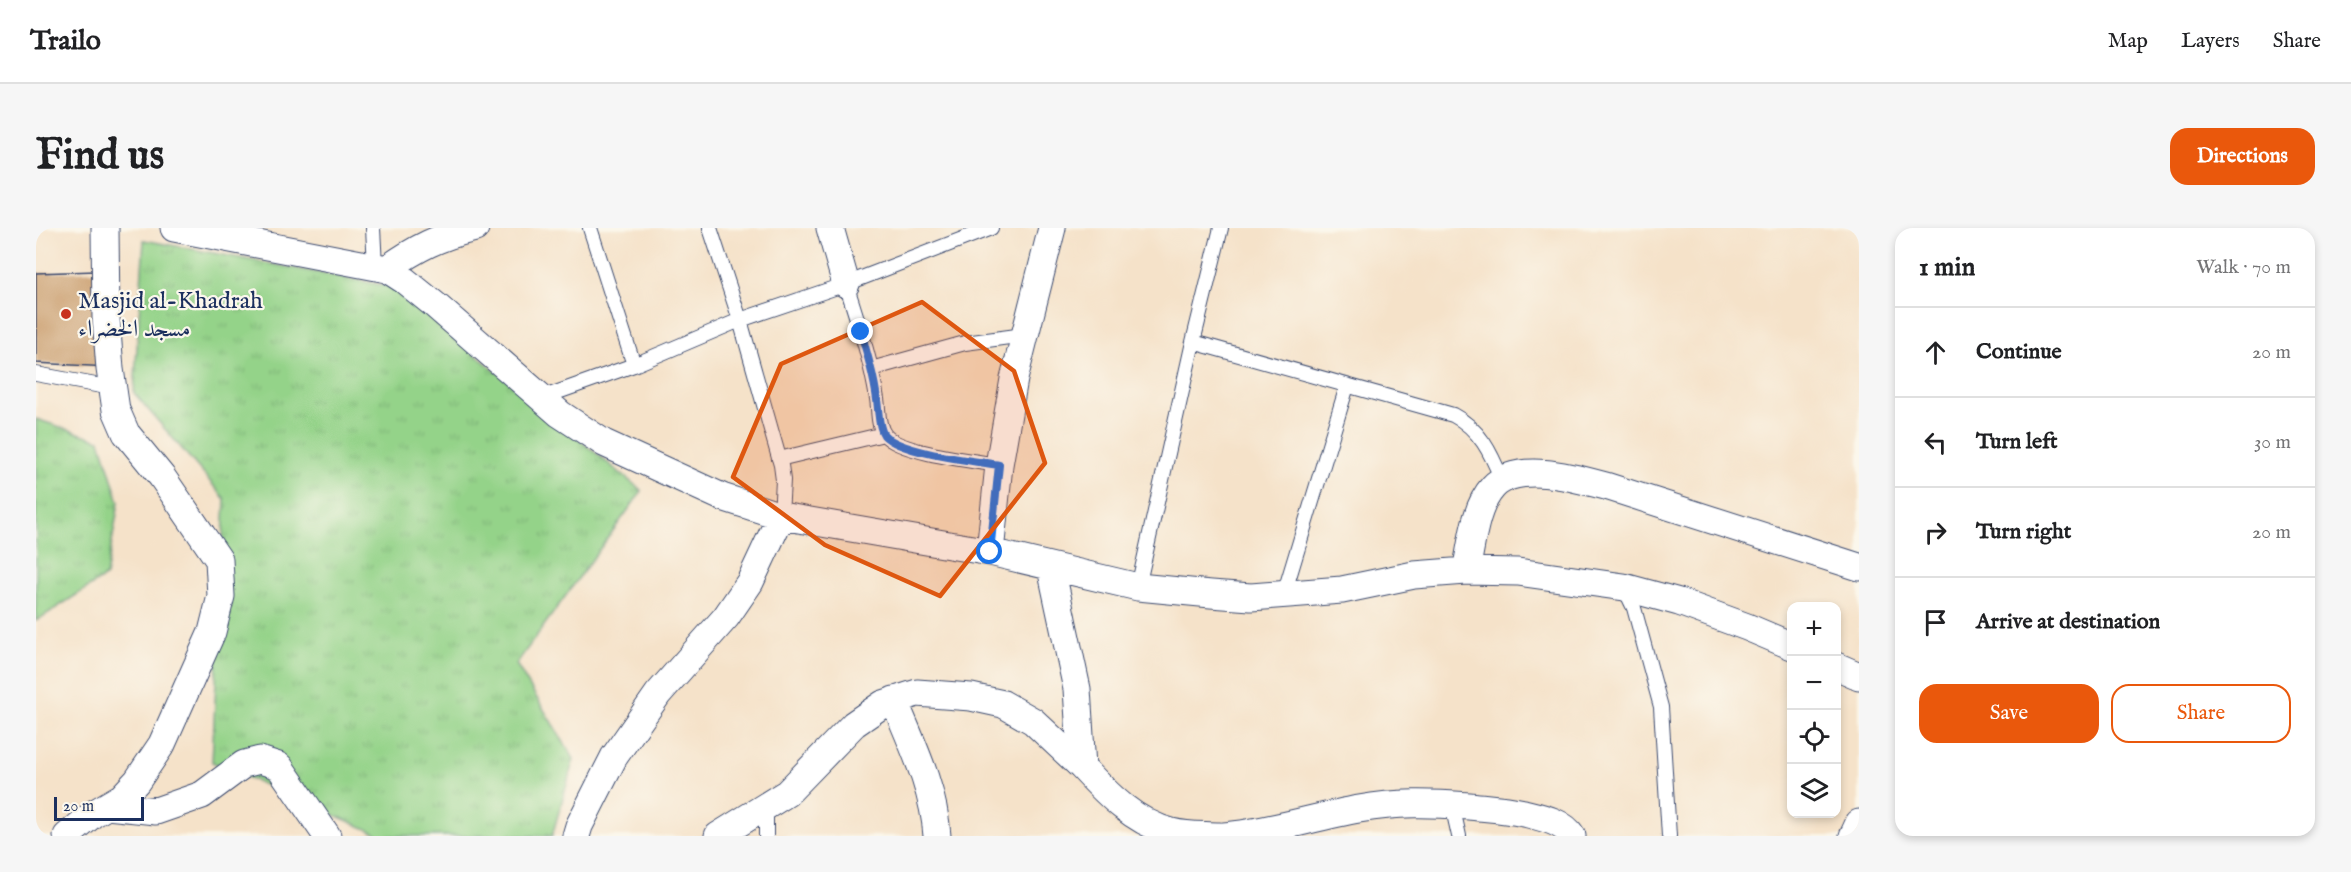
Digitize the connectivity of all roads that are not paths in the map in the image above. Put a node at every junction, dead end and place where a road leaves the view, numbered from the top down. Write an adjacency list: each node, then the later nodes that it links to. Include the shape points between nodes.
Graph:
1 (105, 228): 20 (street)
2 (373, 228): 11 (lane)
3 (475, 228): 11 (street, via 417,247)
4 (590, 228): 16 (lane)
5 (710, 228): 13 (lane)
6 (830, 228): 12 (street)
7 (991, 228): 12 (lane)
8 (1052, 228): 14 (street)
9 (1221, 228): 15 (lane)
10 (186, 229): 11 (street)
11 (381, 268): 21 (street, via 404,280 435,305)
12 (846, 284): 13 (lane); 17 (lane)
13 (740, 320): 16 (lane); 23 (lane)
14 (1024, 335): 17 (lane, via 965,343); 24 (street)
15 (1193, 342): 19 (lane); 31 (lane)
16 (634, 364): 21 (lane)
17 (871, 369): 22 (lane)
18 (36, 374): 20 (lane)
19 (1347, 386): 25 (lane, via 1462,419 1485,444); 33 (lane)
20 (112, 388): 40 (street, via 126,433 162,477 219,560 221,596 212,632 162,744 137,781)
21 (541, 398): 26 (street, via 604,443 640,461 722,497)
22 (884, 434): 23 (lane); 24 (lane, via 893,442 922,452)
23 (779, 459): 26 (lane, via 783,480)
24 (999, 465): 27 (street)
25 (1502, 480): 28 (street, via 1538,473 1572,477); 30 (street, via 1493,487 1478,515)
26 (781, 516): 27 (street); 47 (street, via 738,600 658,694 614,757)
27 (990, 552): 29 (street)
28 (1859, 567)
29 (1051, 568): 31 (street); 38 (street, via 1077,689)
30 (1466, 571): 32 (street, via 1518,572); 33 (street, via 1414,575 1342,590)
31 (1138, 587): 33 (street, via 1251,597)
32 (1624, 587): 34 (street, via 1679,602); 54 (lane, via 1634,608 1661,708)
33 (1284, 594)
34 (1787, 644)
35 (1841, 668): 36 (street)
36 (1859, 676)
37 (894, 700): 38 (street, via 917,693 1003,704 1033,721); 41 (street, via 854,724 787,794); 50 (street, via 927,783)
38 (1082, 767): 43 (street)
39 (1452, 805): 44 (street, via 1406,802); 52 (lane); 53 (street, via 1510,810 1548,819)
40 (107, 806): 45 (street); 46 (street, via 156,811 202,795 244,764 260,760 279,766)
41 (766, 806): 48 (street); 49 (lane)
42 (1859, 823): 55 (street)
43 (1149, 830): 51 (street)
44 (1241, 835)
45 (67, 836)
46 (327, 836)
47 (576, 836)
48 (718, 836)
49 (766, 836)
50 (937, 836)
51 (1219, 836)
52 (1459, 836)
53 (1572, 836)
54 (1669, 836)
55 (1853, 836)

